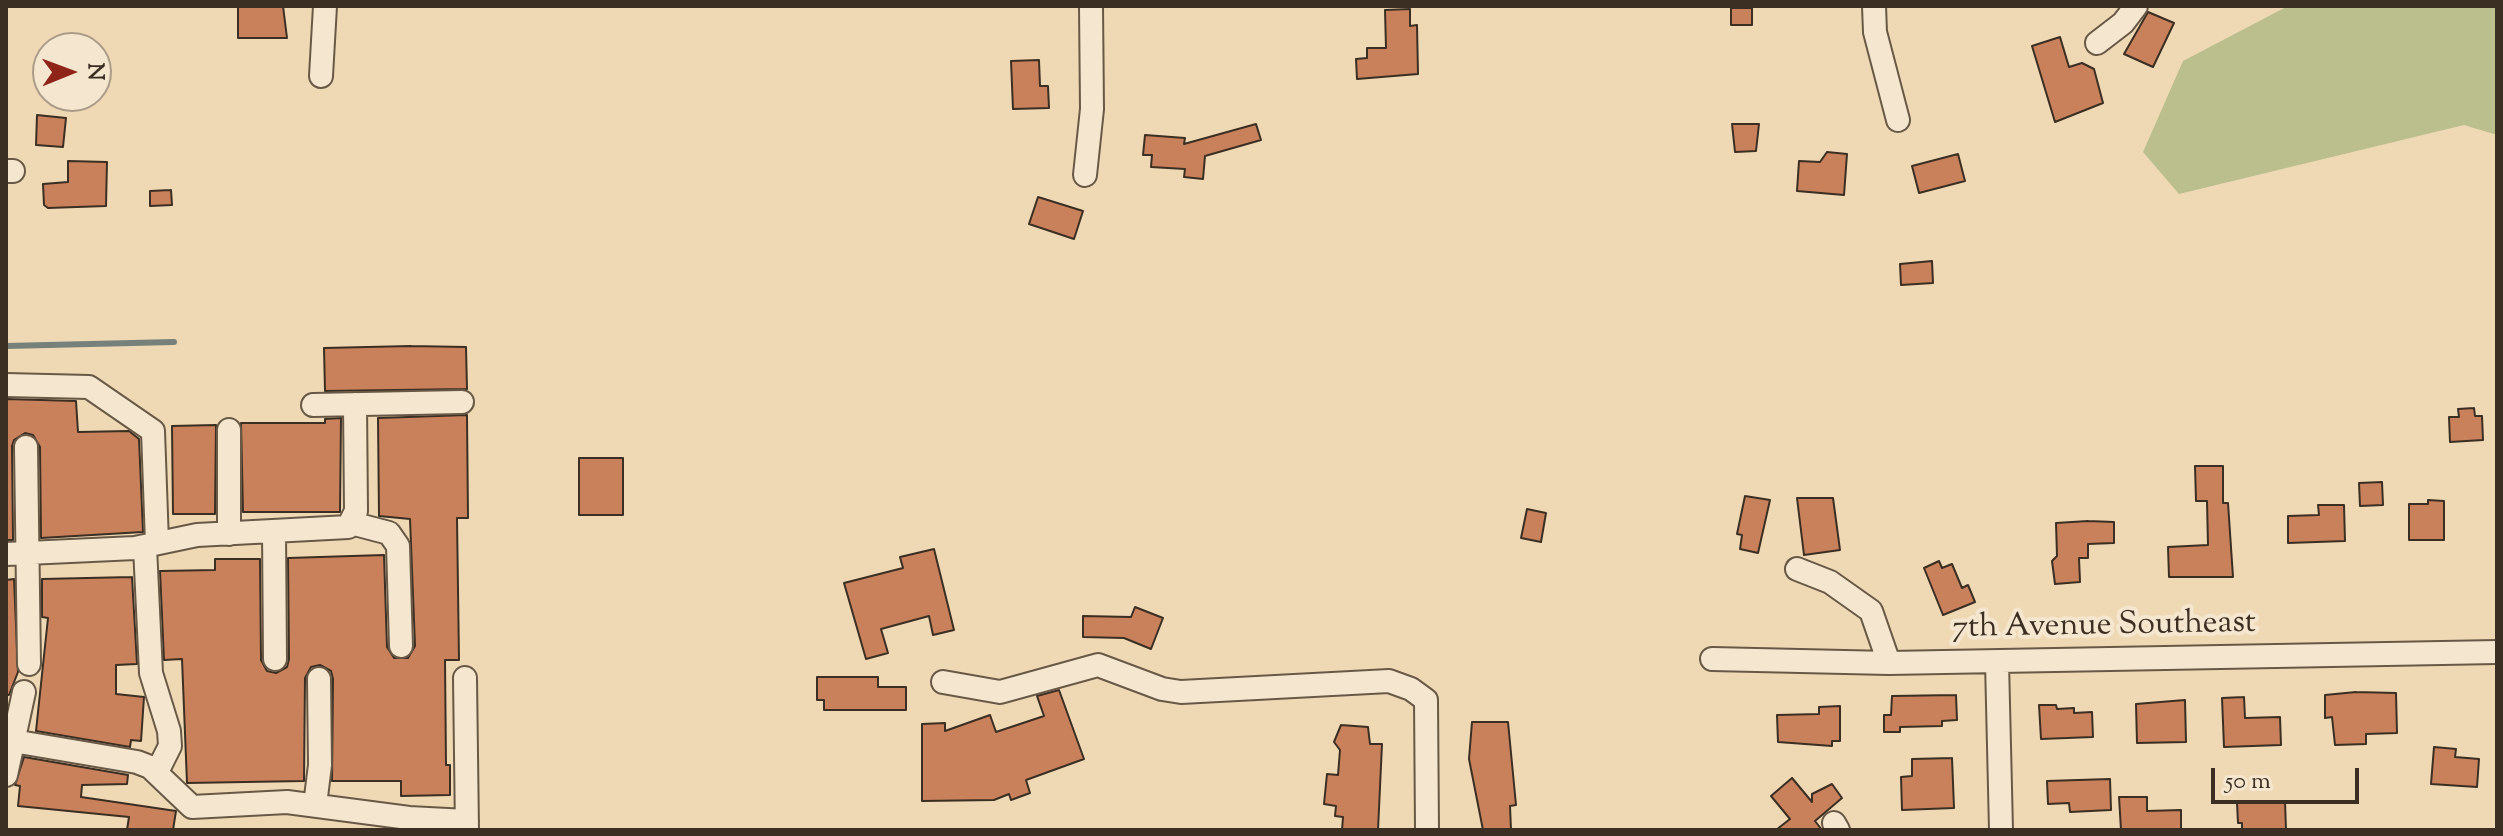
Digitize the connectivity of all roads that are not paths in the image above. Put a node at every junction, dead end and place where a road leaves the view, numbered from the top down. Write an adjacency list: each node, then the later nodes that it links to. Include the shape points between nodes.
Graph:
1 (325, 6): 6 (street)
2 (1091, 6): 8 (street, via 1092,109)
3 (1874, 6): 7 (street, via 1875,32)
4 (2136, 6): 5 (street)
5 (2097, 43)
6 (321, 76)
7 (1898, 120)
8 (1085, 175)
9 (6, 385): 18 (street, via 89,387 153,431)
10 (462, 402): 11 (street)
11 (355, 404): 12 (street); 15 (street, via 356,511)
12 (313, 405)
13 (229, 430): 17 (street)
14 (26, 447): 19 (street)
15 (351, 523): 16 (street, via 338,530); 21 (street, via 389,533 398,546)
16 (274, 532): 17 (street); 23 (street)
17 (229, 534): 18 (street, via 178,537)
18 (151, 545): 19 (street); 33 (street, via 151,673 170,746)
19 (17, 554): 27 (street)
20 (1797, 569): 26 (street, via 1830,582 1871,611)
21 (401, 646)
22 (2497, 652): 25 (street, 7th Avenue Southeast)
23 (275, 659)
24 (1712, 659): 26 (street, 7th Avenue Southeast)
25 (1997, 662): 26 (street, 7th Avenue Southeast); 39 (street)
26 (1889, 663)
27 (29, 664)
28 (465, 678): 37 (street)
29 (319, 679): 35 (street)
30 (943, 682): 38 (street, via 1000,692 1098,665 1181,692 1375,680 1411,689 1426,700)
31 (24, 692): 32 (street)
32 (13, 741): 33 (street, via 137,762); 34 (street)
33 (157, 772): 36 (street)
34 (6, 775)
35 (315, 805): 36 (street, via 248,802); 37 (street)
36 (192, 819)
37 (467, 826)
38 (1427, 830)
39 (2001, 830)

